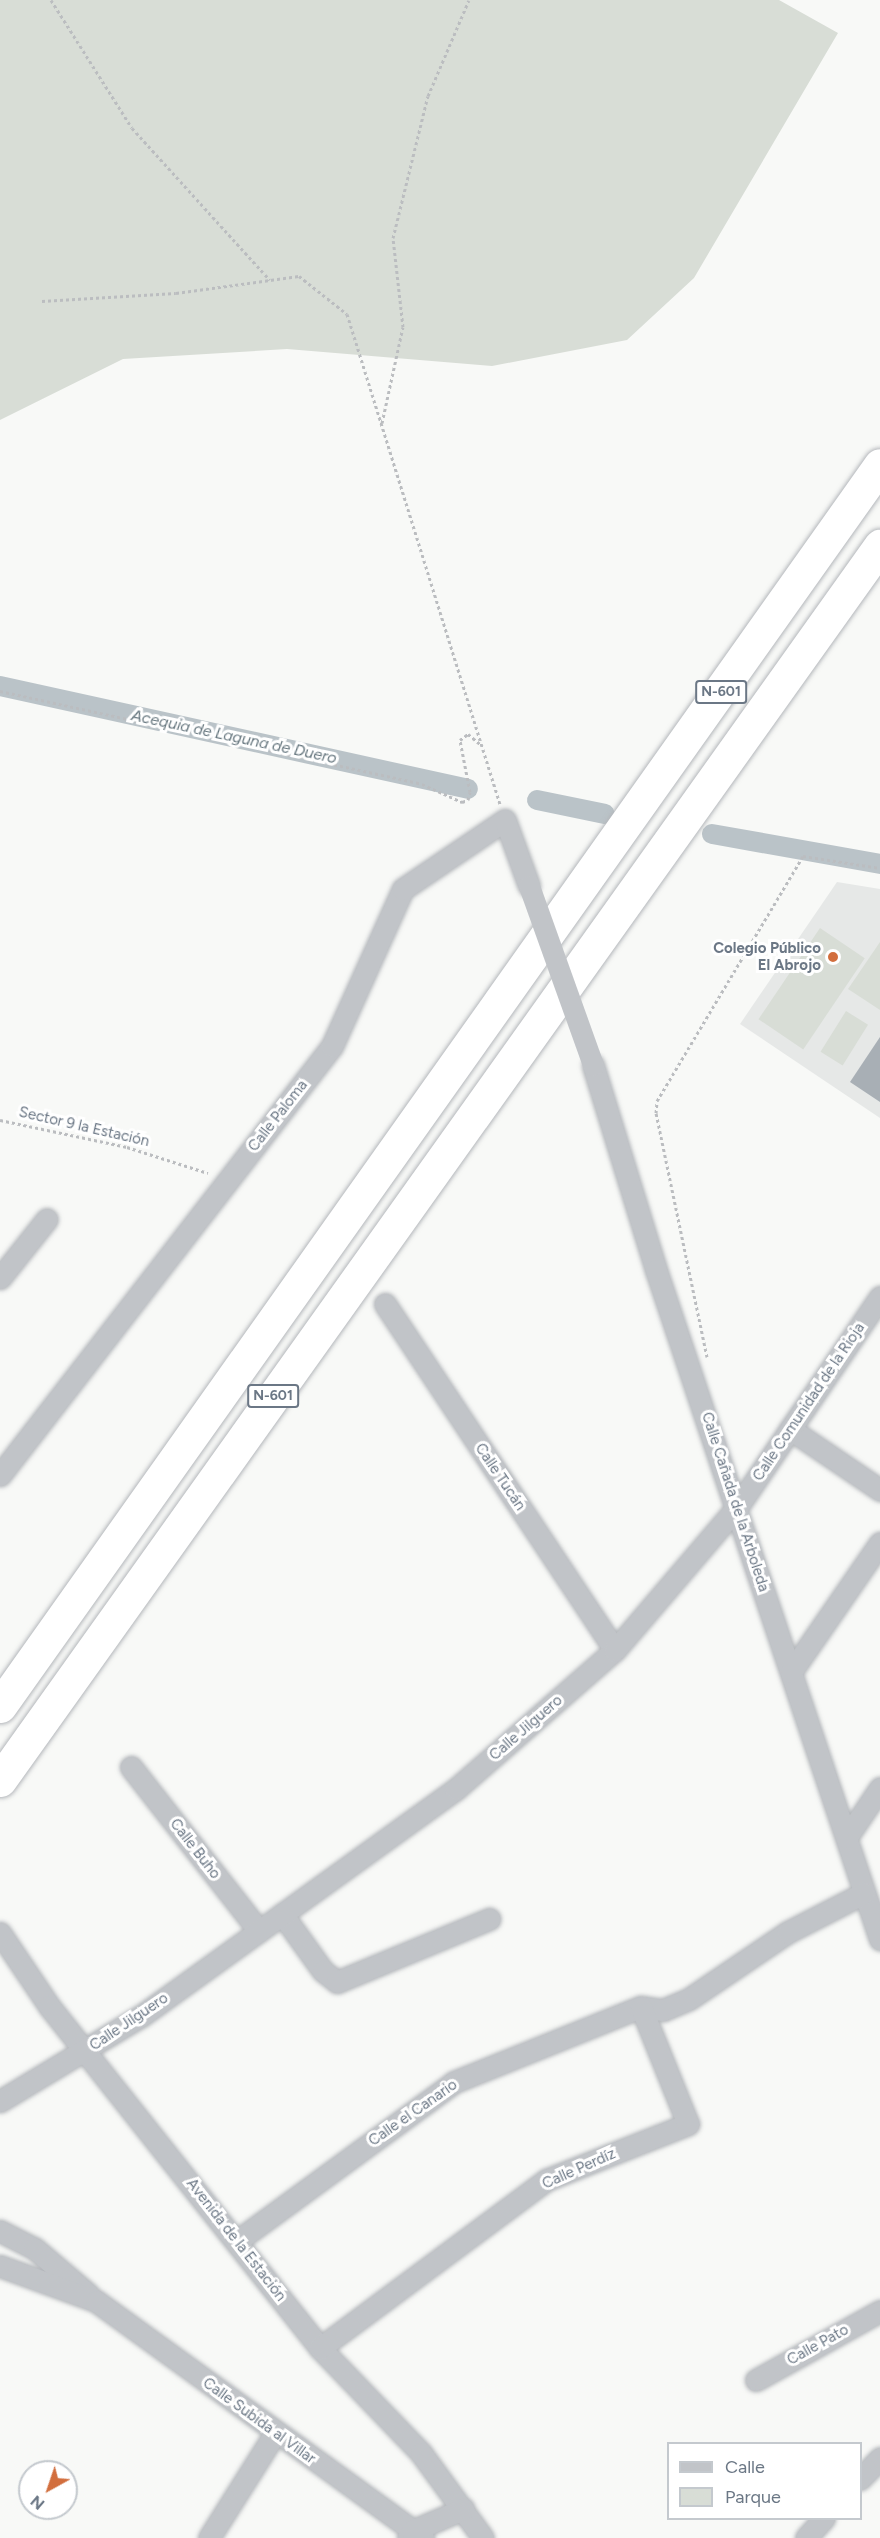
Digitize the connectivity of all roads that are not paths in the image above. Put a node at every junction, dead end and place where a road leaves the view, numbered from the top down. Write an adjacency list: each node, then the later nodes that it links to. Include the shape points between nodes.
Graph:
1 (880, 465): 15 (highway, N-601)
2 (880, 546): 17 (highway, N-601)
3 (505, 820): 9 (street, Calle Paloma, via 404,890 332,1046); 11 (street, Calle Cañada de la Arboleda, bridge, via 593,1065)
4 (47, 1219): 5 (street)
5 (0, 1278)
6 (880, 1297): 8 (street, Calle Comunidad de la Rioja)
7 (386, 1304): 13 (street, Calle Tucán)
8 (790, 1429): 10 (street); 11 (street, Calle Comunidad de la Rioja)
9 (0, 1475)
10 (880, 1490)
11 (738, 1506): 13 (street, Calle Jilguero); 14 (street, Calle Cañada de la Arboleda)
12 (880, 1543): 14 (street)
13 (615, 1650): 21 (street, Calle Jilguero, via 456,1789)
14 (791, 1672): 19 (street, Calle Cañada de la Arboleda)
15 (0, 1706)
16 (131, 1767): 23 (street, Calle Buho)
17 (0, 1780)
18 (880, 1788): 19 (street)
19 (847, 1837): 20 (street, Calle Cañada de la Arboleda)
20 (864, 1893): 25 (street, Calle Cañada de la Arboleda); 26 (street, via 788,1932 689,1999 663,2010)
21 (282, 1914): 22 (street, via 322,1971 337,1982); 23 (street, Calle Jilguero)
22 (489, 1919)
23 (259, 1931): 27 (street, Calle Jilguero)
24 (0, 1933): 27 (street, Avenida de la Estación, via 49,2006)
25 (880, 1939)
26 (641, 2007): 30 (street, Calle el Canario, via 454,2082); 34 (street, Calle Perdíz, via 688,2124 546,2180)
27 (87, 2050): 28 (street, Calle Jilguero); 30 (street, Avenida de la Estación)
28 (0, 2101)
29 (0, 2231): 32 (street, Calle Subida al Villar, via 34,2248)
30 (237, 2241): 34 (street, Avenida de la Estación)
31 (0, 2266): 32 (street, Calle Subida al Villar)
32 (96, 2301): 36 (street, Calle Subida al Villar)
33 (880, 2311): 35 (street, Calle Pato)
34 (321, 2348): 39 (street, Avenida de la Estación, via 421,2453)
35 (756, 2380)
36 (275, 2433): 41 (street, Calle Subida al Villar); 42 (street)
37 (880, 2458): 38 (street)
38 (862, 2478)
39 (463, 2509): 41 (street); 43 (street, Avenida de la Estación)
40 (822, 2520): 44 (street)
41 (414, 2536)
42 (209, 2538)
43 (483, 2538)
44 (806, 2538)

